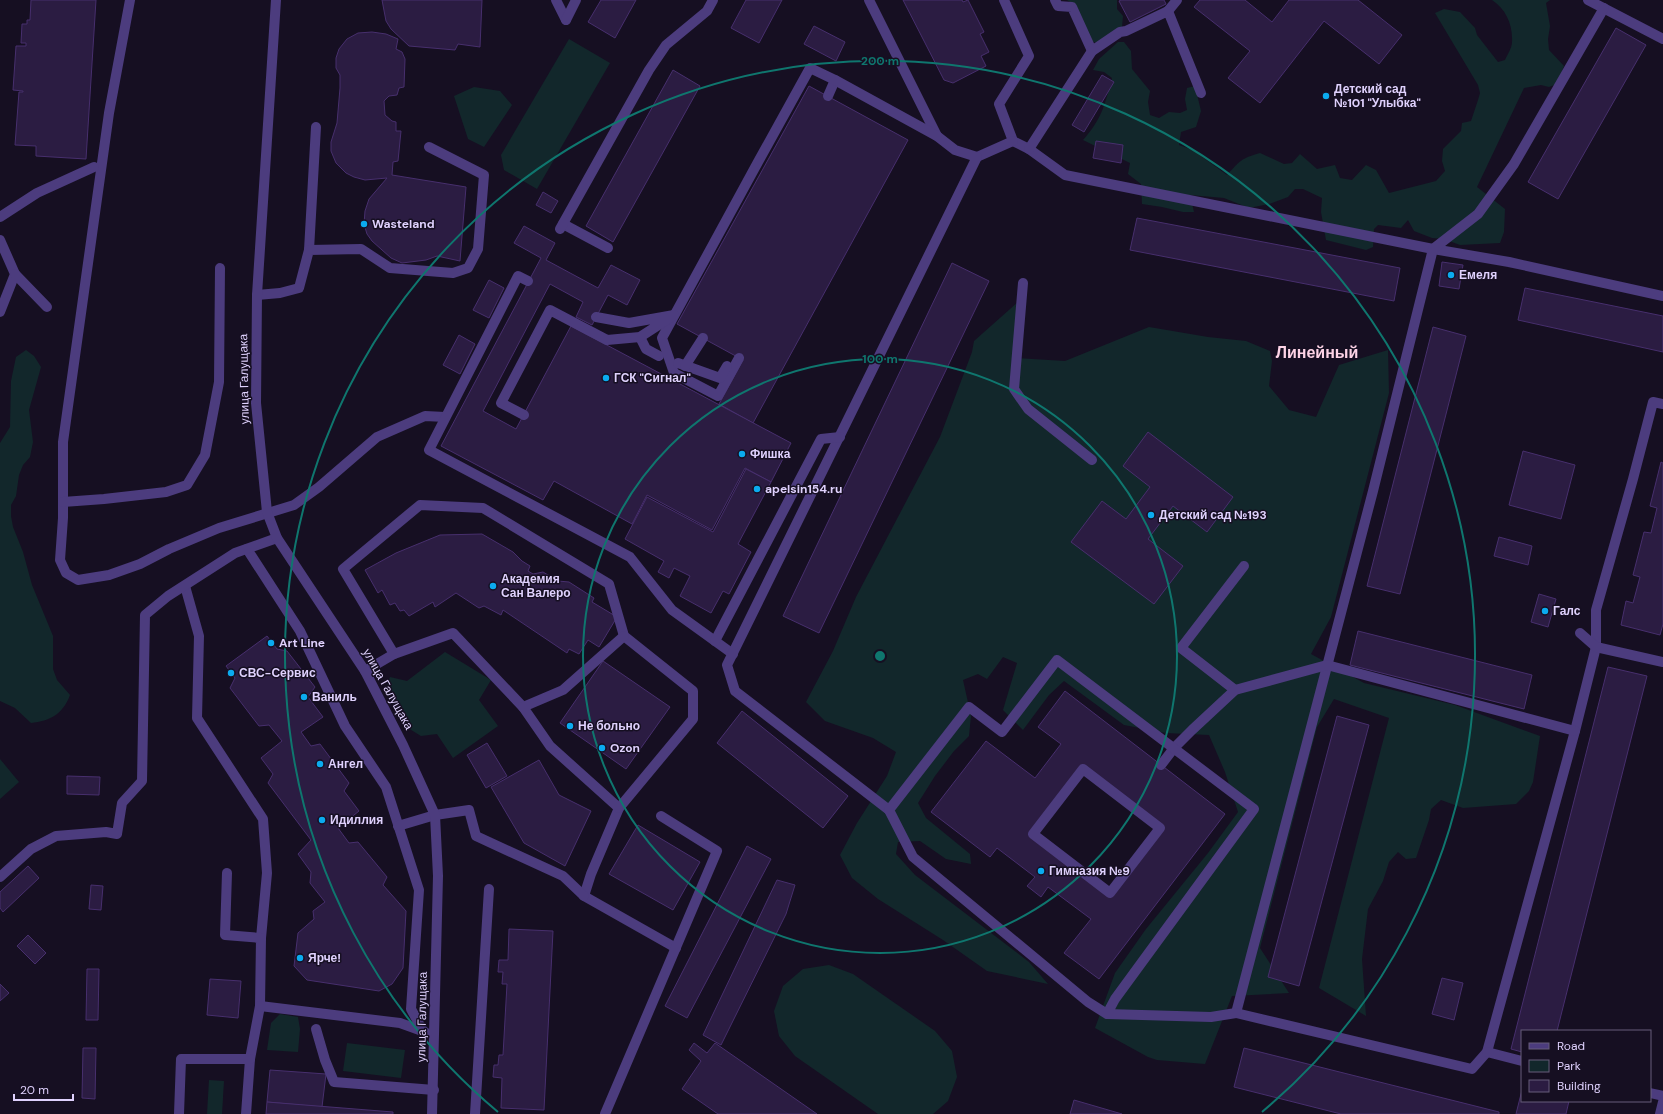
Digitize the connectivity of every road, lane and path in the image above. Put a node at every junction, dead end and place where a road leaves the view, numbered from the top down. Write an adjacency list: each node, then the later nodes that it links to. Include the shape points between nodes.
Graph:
1 (130, 0): 48 (street, via 108,114 62,442)
2 (276, 0): 34 (street, улица Галущака)
3 (556, 0): 4 (street, via 566,20)
4 (576, 0)
5 (713, 0): 27 (street, via 707,11 666,45 649,70 562,227)
6 (869, 0): 19 (street)
7 (1004, 0): 20 (street, via 1029,56 999,104)
8 (1055, 0): 14 (street, via 1058,6 1072,7)
9 (1177, 0): 12 (street)
10 (1588, 0): 11 (street)
11 (1604, 8): 13 (street); 28 (street, via 1514,164 1478,214)
12 (1168, 11): 14 (street, via 1126,32 1120,32); 16 (street)
13 (1663, 39)
14 (1092, 52): 22 (street)
15 (835, 80): 17 (street); 19 (street); 38 (street, via 810,68)
16 (1201, 93)
17 (828, 96)
18 (316, 127): 29 (street)
19 (937, 136): 23 (street, via 955,150)
20 (1013, 141): 22 (street); 23 (street)
21 (429, 147): 29 (street, via 484,175 478,249 468,268 453,273 390,268 361,249)
22 (1029, 149): 28 (street, via 1065,175)
23 (977, 157): 46 (street)
24 (94, 167): 25 (street, via 37,193)
25 (0, 217)
26 (0, 240): 31 (street)
27 (608, 248)
28 (1433, 249): 35 (street, via 1503,260); 61 (street)
29 (309, 250): 34 (street, via 299,288)
30 (220, 268): 48 (street, via 219,382 205,455 187,485 166,492)
31 (15, 274): 36 (street); 37 (street)
32 (528, 281): 45 (street, via 518,276)
33 (1024, 283): 47 (street, via 1014,389 1028,409)
34 (257, 295): 49 (street, улица Галущака, via 256,404)
35 (1663, 296)
36 (47, 307)
37 (0, 312)
38 (674, 315): 39 (street, via 629,323); 40 (street); 41 (street, via 662,338 674,373 718,396 736,357 720,378 682,364)
39 (596, 318)
40 (640, 337): 42 (street, via 646,349); 44 (street, via 607,340 550,310 501,403)
41 (703, 338)
42 (658, 356)
43 (1663, 404): 57 (street, via 1653,402 1596,610)
44 (524, 415)
45 (445, 417): 49 (street, via 425,416 377,437 294,505); 56 (street, via 429,450 630,557 672,610)
46 (840, 437): 56 (street, via 821,439); 59 (street)
47 (1092, 460)
48 (63, 502): 49 (street, via 60,560 66,574 78,580 140,564 219,528)
49 (267, 512): 50 (street, улица Галущака)
50 (277, 538): 51 (street); 62 (street, улица Галущака)
51 (247, 549): 53 (street); 72 (street, via 300,631 345,726 386,787)
52 (1244, 566): 63 (street, via 1182,648)
53 (184, 586): 74 (street, via 145,615 142,781 122,803 117,834 106,832 56,836 31,849); 78 (street, via 199,636 197,718 263,819 267,873)
54 (1580, 633): 57 (street)
55 (624, 636): 58 (street, via 609,584 483,508 420,505 343,569); 64 (street, via 563,690); 68 (street, via 693,691 693,719)
56 (716, 641): 59 (street)
57 (1596, 647): 60 (street); 65 (street)
58 (394, 654): 62 (street); 64 (street, via 454,633)
59 (733, 654): 69 (street, via 727,665 735,691)
60 (1663, 662)
61 (1327, 665): 63 (street); 65 (street); 81 (street)
62 (365, 671): 70 (street, улица Галущака)
63 (1236, 690): 66 (street)
64 (523, 707): 68 (street, via 550,746)
65 (1575, 731): 86 (street)
66 (1174, 748): 67 (street); 69 (street, via 1057,660 1002,732 969,707); 82 (street, via 1254,809)
67 (1161, 765)
68 (620, 808): 77 (street)
69 (889, 810): 82 (street, via 913,857 1088,1002)
70 (435, 815): 72 (street); 77 (street, via 469,810 476,836 563,876); 85 (street, улица Галущака, via 438,876)
71 (661, 816): 79 (street, via 717,852)
72 (398, 826): 84 (street, via 418,890 410,1009)
73 (227, 873): 78 (street, via 225,935)
74 (0, 877)
75 (489, 889): 96 (street)
76 (1110, 893): 76 (street, via 1160,828 1083,770 1033,834)
77 (584, 896): 79 (street)
78 (261, 938): 80 (street)
79 (676, 948): 97 (street)
80 (260, 1006): 84 (street, via 400,1023); 87 (street)
81 (1236, 1013): 82 (street, via 1211,1017); 86 (street, via 1472,1069)
82 (1107, 1014)
83 (316, 1029): 89 (street, via 334,1082)
84 (423, 1031): 85 (street)
85 (435, 1036): 89 (street, улица Галущака)
86 (1487, 1052): 88 (street)
87 (250, 1059): 93 (street, via 181,1059); 94 (street)
88 (1521, 1061)
89 (434, 1090): 95 (street, улица Галущака)
90 (1651, 1093): 91 (street)
91 (1663, 1096)
92 (1663, 1102): 98 (street)
93 (178, 1114)
94 (246, 1114)
95 (432, 1114)
96 (475, 1114)
97 (605, 1114)
98 (1660, 1114)

